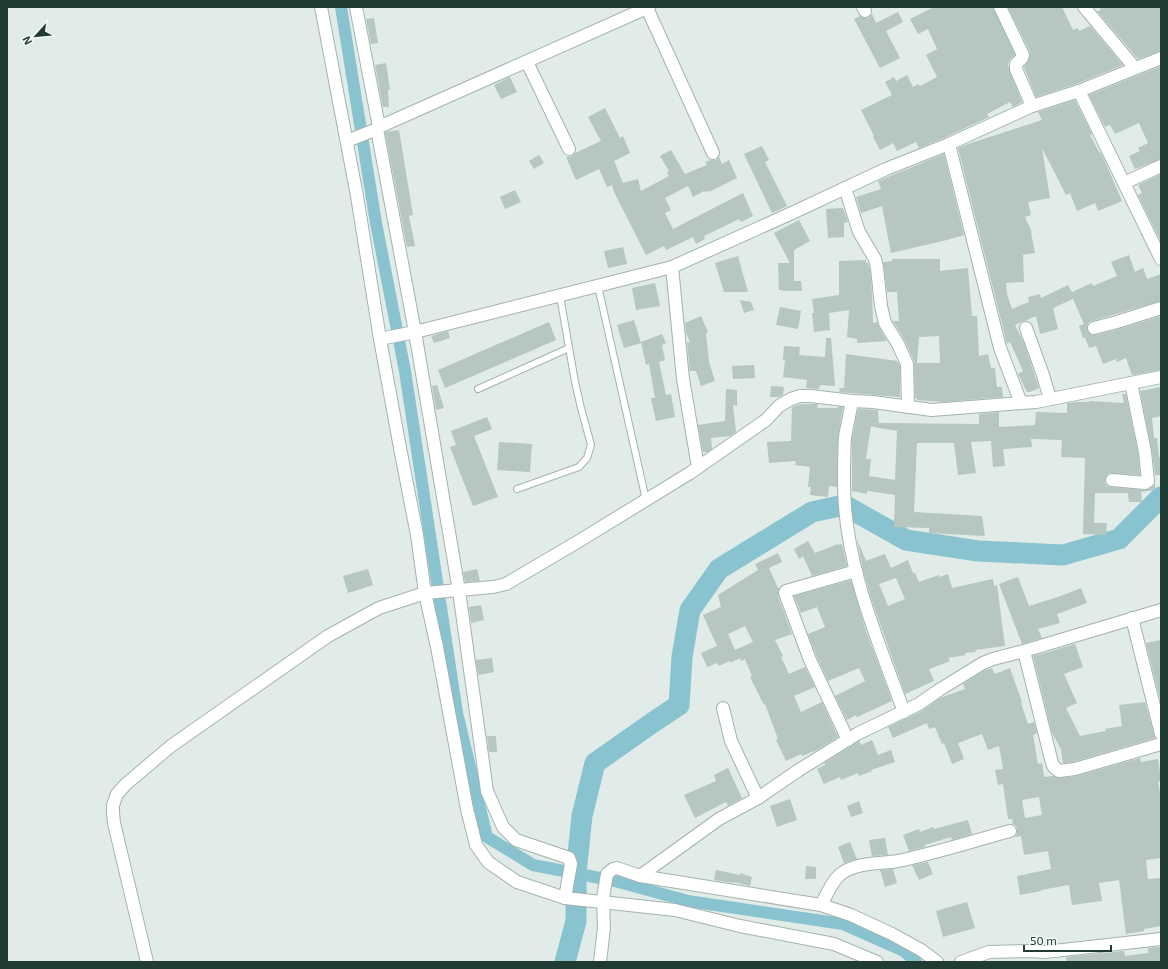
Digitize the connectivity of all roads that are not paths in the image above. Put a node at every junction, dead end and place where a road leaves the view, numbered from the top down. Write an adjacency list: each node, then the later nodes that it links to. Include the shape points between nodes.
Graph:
1 (321, 7): 12 (street)
2 (356, 7): 11 (street)
3 (648, 7): 7 (street); 15 (street)
4 (1000, 7): 10 (street, via 1023,55 1016,64 1016,69)
5 (1084, 7): 8 (street)
6 (1161, 58): 8 (street)
7 (527, 62): 11 (street); 14 (street)
8 (1135, 68): 9 (street)
9 (1079, 91): 10 (street); 17 (street)
10 (1032, 106): 13 (street)
11 (377, 129): 12 (street); 26 (street)
12 (350, 140): 27 (street)
13 (949, 144): 18 (street); 34 (street, via 1000,348)
14 (569, 149)
15 (713, 153)
16 (1161, 166): 17 (street)
17 (1124, 183): 19 (street)
18 (846, 188): 20 (street); 35 (street, via 859,232 875,259 885,324 907,364)
19 (1161, 259)
20 (672, 267): 21 (street); 36 (street, via 683,379)
21 (598, 286): 22 (street); 39 (lane)
22 (560, 296): 26 (street); 28 (lane)
23 (1161, 308): 25 (street)
24 (1026, 328): 32 (street)
25 (1094, 328)
26 (413, 333): 27 (street); 41 (street)
27 (382, 339): 42 (street)
28 (569, 348): 31 (lane); 38 (lane, via 591,445 587,458 579,467)
29 (1161, 377): 30 (street)
30 (1131, 383): 32 (street); 37 (street, via 1148,481 1145,483)
31 (478, 389)
32 (1050, 399): 34 (street)
33 (852, 401): 35 (street); 36 (street, via 812,396 791,399 779,406 766,420); 40 (street, via 845,437 844,497 849,541)
34 (1021, 403): 35 (street, via 932,410)
35 (908, 407)
36 (698, 467): 39 (street)
37 (1112, 480)
38 (517, 489)
39 (646, 500): 41 (street, via 506,584 493,588)
40 (856, 571): 47 (street, via 861,592); 49 (street, via 785,592 810,660)
41 (455, 591): 42 (street); 54 (street, via 488,791 503,827 516,840 568,858 571,864 567,885)
42 (428, 593): 54 (street, via 467,809 476,845 488,862 517,882); 58 (street, via 379,608 328,636 171,746 117,794 112,813)
43 (1161, 610): 44 (street)
44 (1132, 618): 45 (street); 48 (street)
45 (1024, 651): 47 (street, via 983,663); 50 (street, via 1052,763 1056,769 1060,771 1075,768)
46 (722, 708): 51 (street, via 730,741)
47 (904, 712): 49 (street)
48 (1161, 734)
49 (848, 740): 51 (street)
50 (1161, 744)
51 (758, 798): 53 (street, via 719,819)
52 (1010, 831): 56 (street, via 897,861 866,865 843,872 836,878)
53 (640, 876): 55 (street, via 617,868 610,871); 56 (street)
54 (568, 899): 55 (street)
55 (600, 901): 59 (street, via 604,928); 60 (street, via 675,910 740,926 834,944)
56 (820, 905): 61 (street, via 851,915 892,934)
57 (1161, 939): 62 (street, via 1045,952 989,952)
58 (147, 962)
59 (600, 962)
60 (877, 962)
61 (937, 962)
62 (961, 962)

